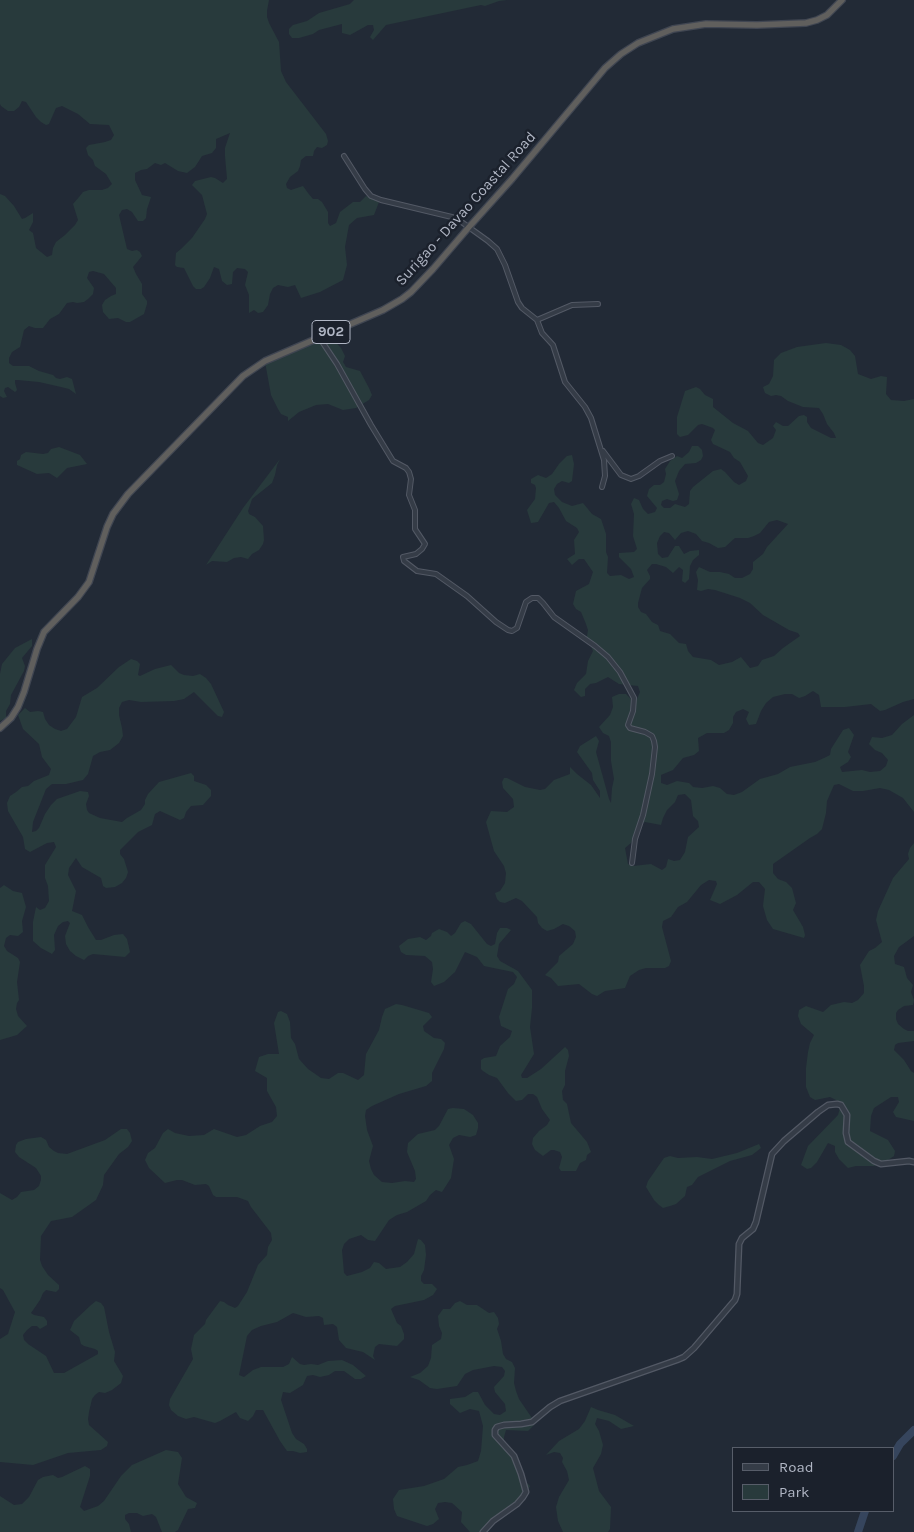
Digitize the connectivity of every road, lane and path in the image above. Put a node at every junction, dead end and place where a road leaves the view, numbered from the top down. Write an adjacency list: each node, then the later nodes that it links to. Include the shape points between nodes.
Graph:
1 (842, 0): 3 (highway, Surigao - Davao Coastal Road / 902, via 827,15 811,22 793,25 706,24 673,29 647,38 605,68)
2 (344, 156): 3 (street, via 364,189 373,197 448,215)
3 (469, 227): 5 (street, via 497,250 518,302); 6 (highway, Surigao - Davao Coastal Road / 902, via 434,269 402,299)
4 (598, 304): 5 (street, via 572,305)
5 (537, 320): 7 (street, via 554,348 565,382 588,412)
6 (320, 337): 10 (highway, Surigao - Davao Coastal Road / 902, via 265,361 243,376 118,506 109,521 89,582 44,632 18,707 12,718); 11 (street, via 393,461 409,472 408,495 414,510 415,529 425,544 416,554 404,556 404,561 414,570 436,574 508,630 517,628 526,602 538,598 554,617 595,646 620,672 634,698 628,724 632,729 652,736 655,747)
7 (602, 450): 8 (street, via 621,475 631,479); 9 (street, via 605,470)
8 (672, 456)
9 (602, 487)
10 (0, 728)
11 (632, 863)
12 (914, 1162): 13 (street, via 874,1162 848,1142 847,1114 837,1104 828,1105 784,1141 772,1154 753,1229 739,1244 734,1300 684,1357 560,1402 532,1422 497,1427 496,1435 514,1456 526,1492 517,1504 492,1521)
13 (483, 1532)

